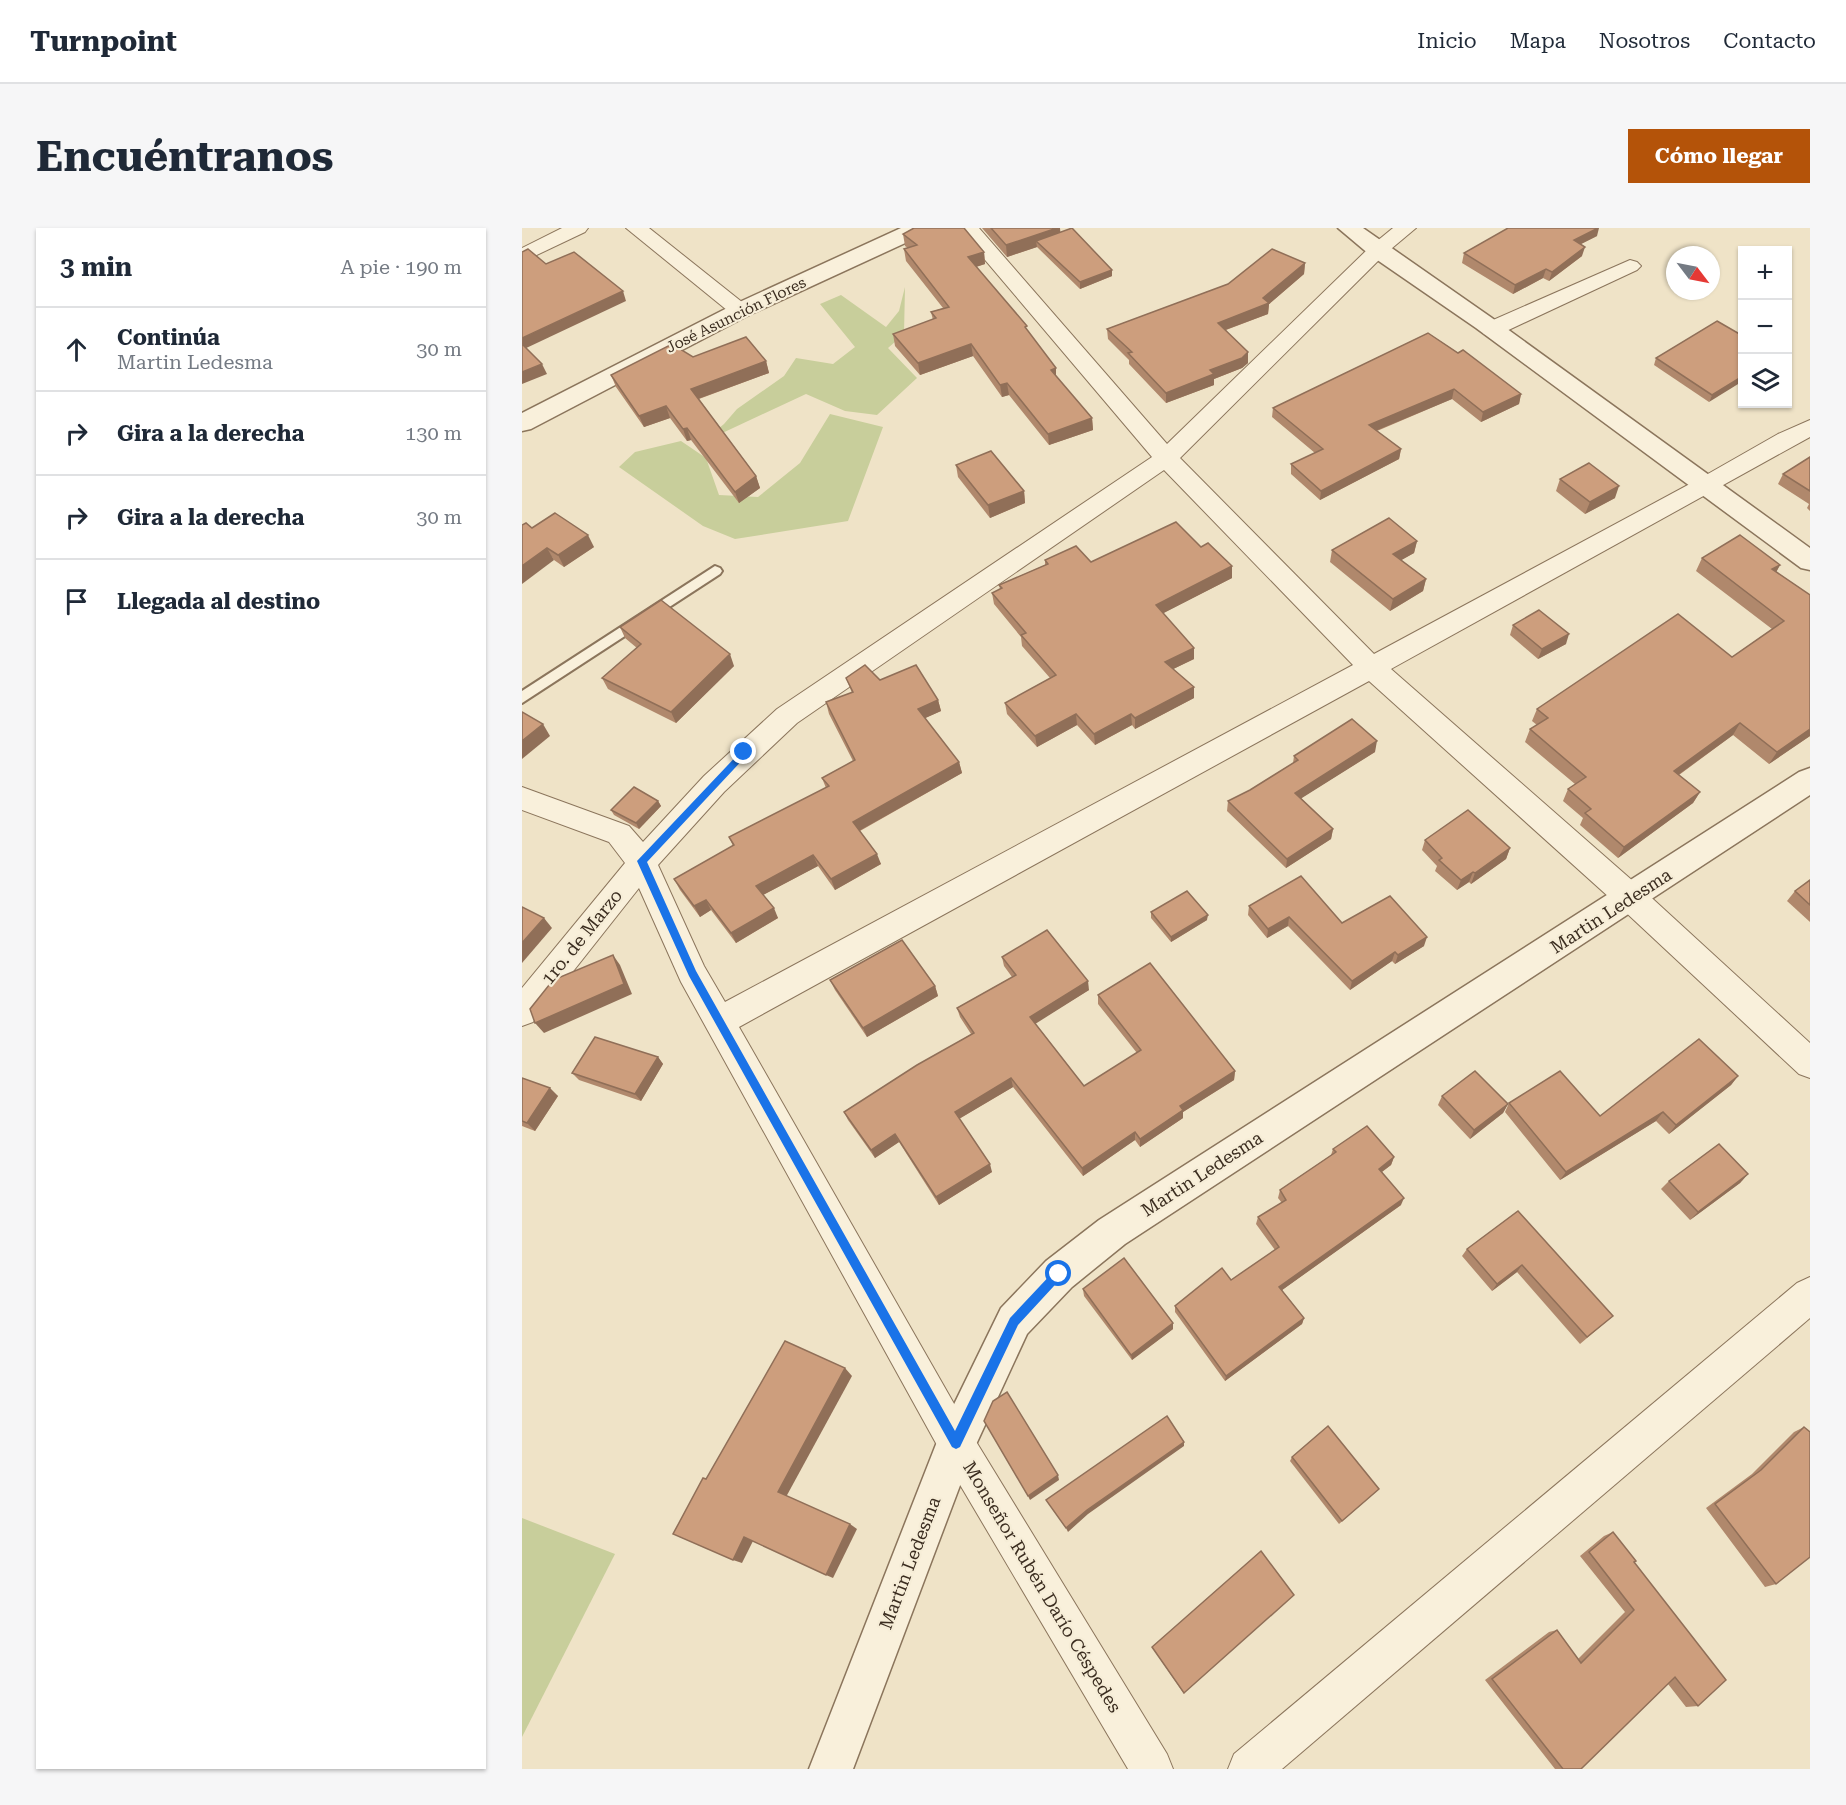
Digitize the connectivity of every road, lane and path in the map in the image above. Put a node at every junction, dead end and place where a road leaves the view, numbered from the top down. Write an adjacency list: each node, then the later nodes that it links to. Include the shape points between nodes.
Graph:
1 (578, 228): 8 (street)
2 (636, 228): 10 (street)
3 (919, 228): 10 (street, José Asunción Flores)
4 (968, 228): 14 (street)
5 (1350, 228): 7 (street)
6 (1406, 228): 7 (street, 1ro. de Marzo)
7 (1378, 250): 11 (street); 14 (street, 1ro. de Marzo)
8 (522, 256)
9 (1630, 266): 11 (street)
10 (741, 310): 12 (street, José Asunción Flores)
11 (1492, 329): 15 (street)
12 (522, 423)
13 (1810, 428): 15 (street)
14 (1167, 458): 18 (street); 22 (street, 1ro. de Marzo, via 787,716 744,752)
15 (1708, 485): 16 (street); 18 (street)
16 (1810, 561)
17 (715, 572): 19 (lane)
18 (1371, 667): 23 (street); 25 (street)
19 (522, 698)
20 (1810, 780): 23 (street, Martin Ledesma)
21 (527, 807): 22 (street, Monseñor Rubén Darío Céspedes, via 619,834)
22 (642, 861): 24 (street, 1ro. de Marzo); 25 (street, Monseñor Rubén Darío Céspedes, via 692,973)
23 (1631, 898): 26 (street); 28 (street, Martin Ledesma, via 1112,1232 1059,1274 1014,1322)
24 (522, 1012)
25 (720, 1021): 28 (street, Monseñor Rubén Darío Céspedes)
26 (1810, 1064)
27 (1810, 1295): 31 (street)
28 (956, 1443): 29 (street, Martin Ledesma); 30 (street, Monseñor Rubén Darío Céspedes)
29 (831, 1769)
30 (1152, 1769)
31 (1249, 1769)

